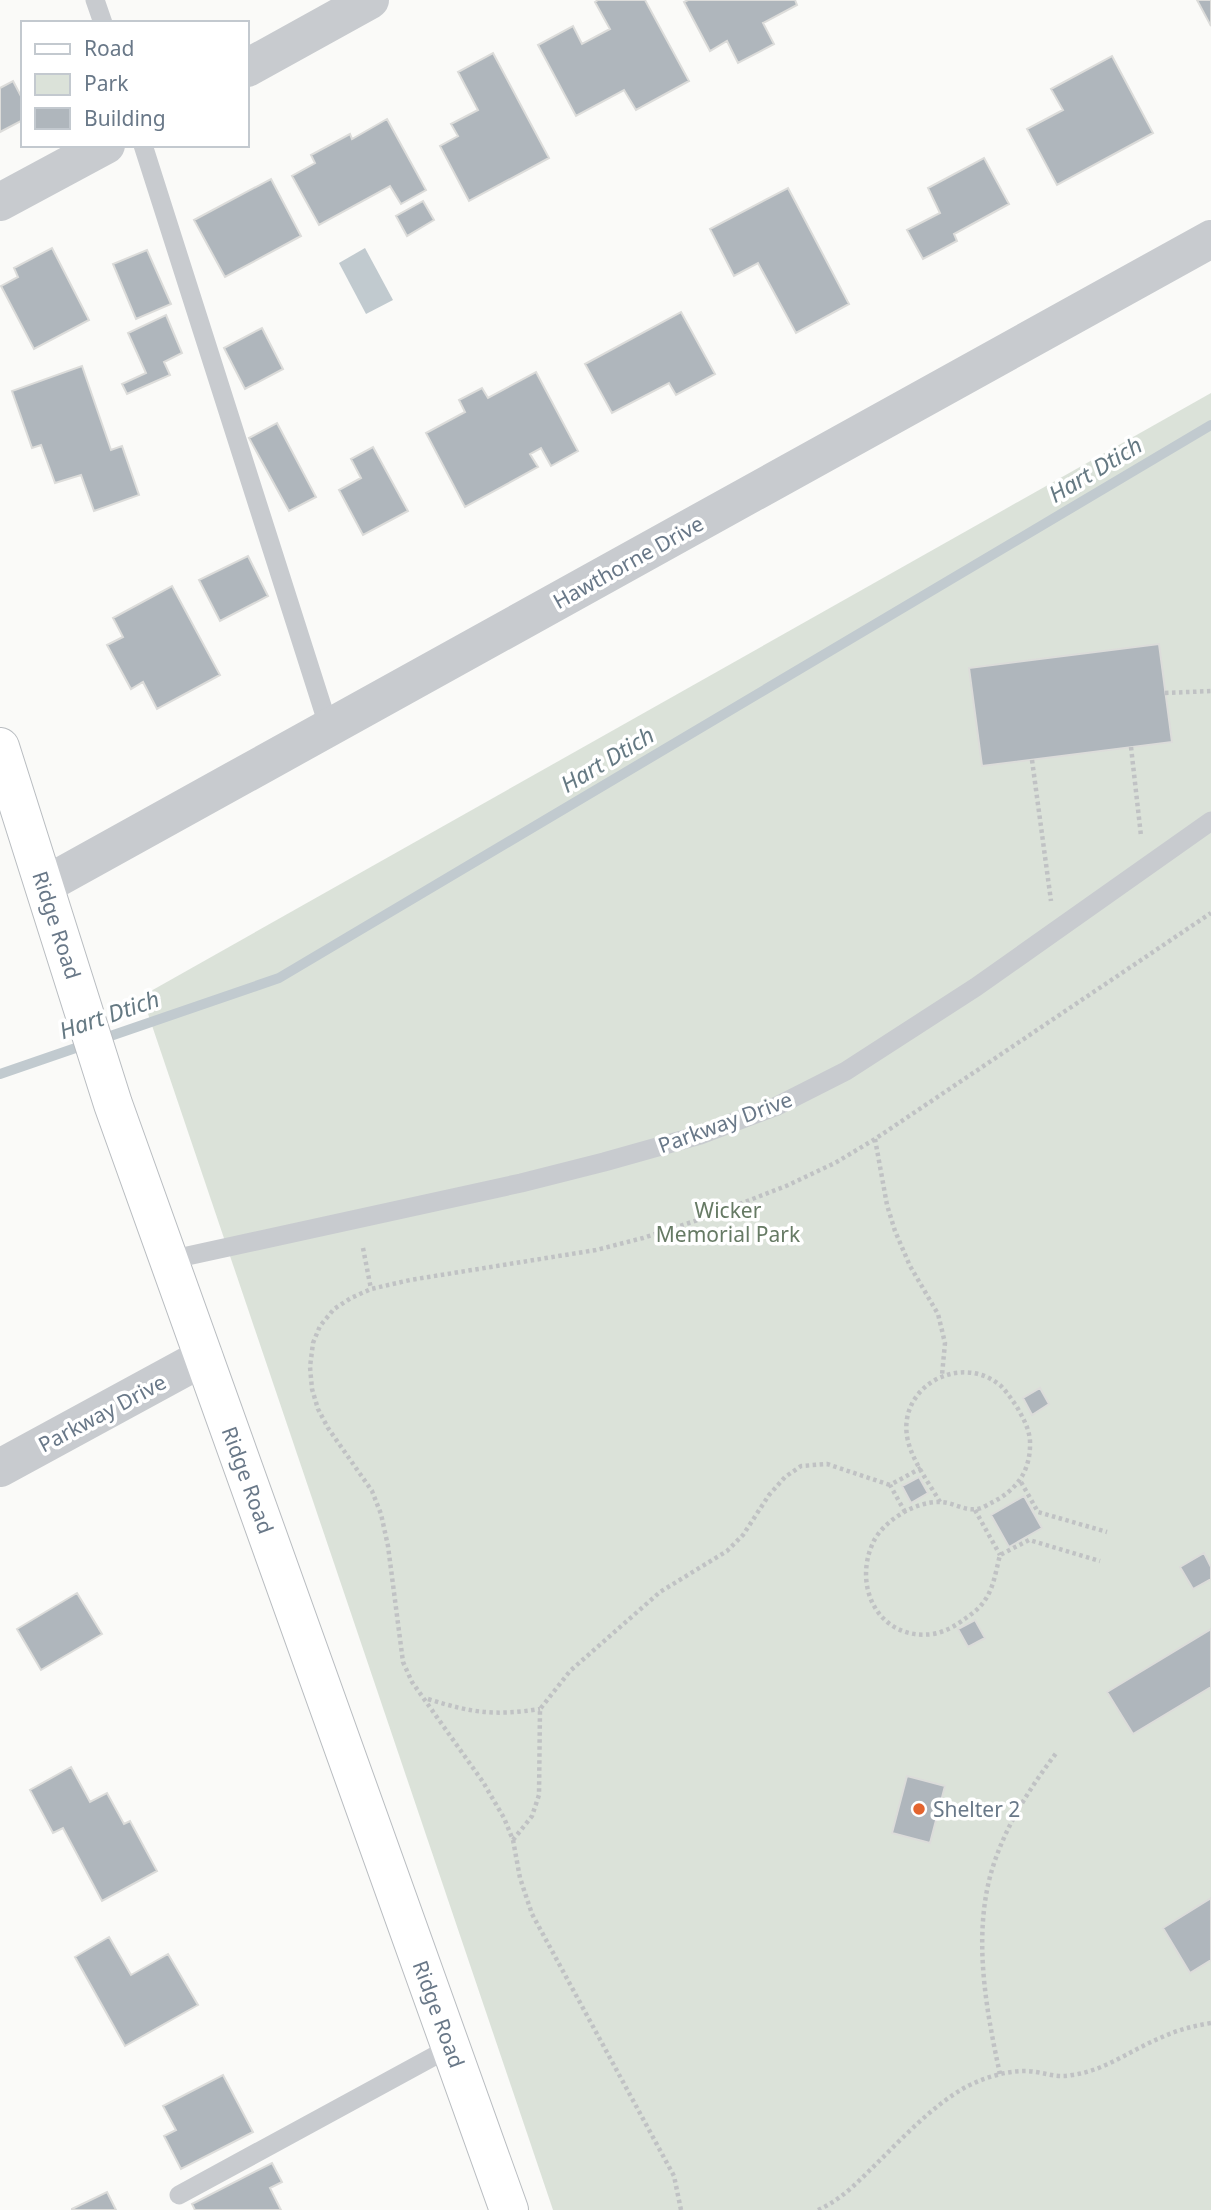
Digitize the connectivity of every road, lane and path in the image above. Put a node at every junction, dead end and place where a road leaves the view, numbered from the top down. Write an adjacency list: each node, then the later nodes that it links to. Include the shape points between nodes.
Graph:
1 (95, 0): 3 (lane)
2 (370, 0): 4 (street)
3 (102, 21)
4 (248, 67)
5 (102, 147): 7 (street)
6 (144, 147): 11 (lane)
7 (0, 202)
8 (1211, 239): 11 (street, Hawthorne Drive)
9 (1211, 691): 10 (path)
10 (1165, 693)
11 (329, 727): 17 (street, Hawthorne Drive)
12 (0, 747): 17 (main road, Ridge Road)
13 (1131, 747): 16 (path)
14 (1032, 760): 19 (path)
15 (1211, 821): 16 (lane, Parkway Drive)
16 (1145, 868): 19 (lane, Parkway Drive)
17 (44, 885): 22 (main road, Ridge Road, via 113,1104)
18 (1211, 913): 20 (path)
19 (1055, 931): 21 (lane, Parkway Drive, via 846,1071 776,1106 700,1135 604,1162)
20 (875, 1139): 23 (path, via 786,1186 643,1238); 25 (path, via 895,1231 940,1321)
21 (357, 1219): 22 (lane, Parkway Drive); 23 (path)
22 (169, 1260): 24 (main road, Ridge Road)
23 (371, 1289): 36 (path, via 334,1309 320,1326 313,1343 312,1389 328,1428 372,1491 381,1514 403,1662)
24 (204, 1357): 26 (street, Parkway Drive); 41 (main road, Ridge Road)
25 (942, 1375): 27 (path, via 923,1387 909,1410 908,1439); 28 (path, via 970,1372 1000,1386 1010,1397 1029,1432 1028,1464)
26 (0, 1468)
27 (921, 1468): 29 (path); 30 (path)
28 (1021, 1482): 31 (path); 33 (path, via 1038,1512)
29 (890, 1485): 32 (path); 37 (path, via 827,1464 801,1466 769,1495 727,1551 640,1608 570,1671)
30 (940, 1502): 31 (path); 32 (path)
31 (975, 1510): 34 (path)
32 (905, 1512): 34 (path, via 876,1537 864,1577 875,1609 906,1631 943,1632 975,1612 992,1587)
33 (1107, 1532)
34 (1000, 1555): 35 (path, via 1029,1540)
35 (1100, 1561)
36 (426, 1699): 37 (path, via 504,1714); 39 (path, via 483,1782)
37 (540, 1709): 39 (path, via 539,1796 533,1816)
38 (1057, 1752): 42 (path, via 1014,1816 991,1873 985,1903 985,1983)
39 (513, 1840): 45 (path, via 531,1914 674,2175)
40 (1211, 2023): 42 (path, via 1161,2037 1075,2075)
41 (451, 2047): 43 (lane); 44 (main road, Ridge Road)
42 (1000, 2074): 46 (path, via 965,2087 931,2112 844,2195)
43 (179, 2195)
44 (509, 2210)
45 (681, 2210)
46 (818, 2210)

